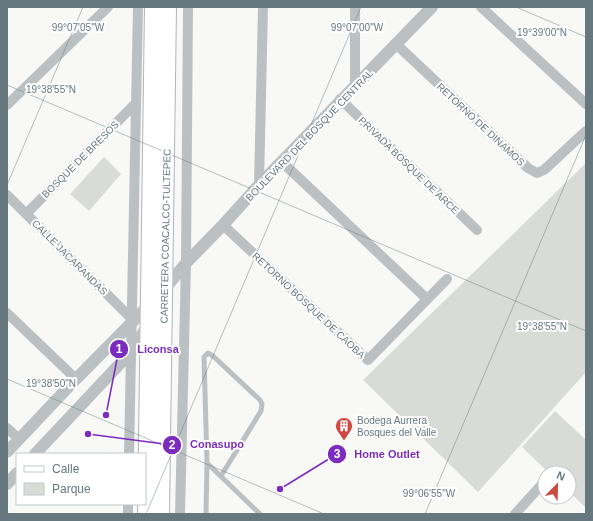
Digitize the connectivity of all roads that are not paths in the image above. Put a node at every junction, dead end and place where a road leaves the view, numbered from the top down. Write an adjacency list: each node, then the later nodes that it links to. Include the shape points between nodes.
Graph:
1 (108, 7): 15 (street)
2 (138, 7): 13 (street)
3 (153, 7): 27 (main road, CARRETERA COACALCO-TULTEPEC)
4 (168, 7): 25 (main road, CARRETERA COACALCO-TULTEPEC)
5 (188, 7): 23 (street)
6 (263, 7): 18 (street)
7 (355, 7): 11 (street)
8 (432, 7): 10 (street, BOULEVARD DEL BOSQUE CENTRAL)
9 (481, 7): 14 (street)
10 (397, 45): 11 (street, BOULEVARD DEL BOSQUE CENTRAL); 16 (street, RETORNO DE DINAMOS, via 528,168 537,173 544,170)
11 (355, 86): 12 (street, BOULEVARD DEL BOSQUE CENTRAL)
12 (340, 99): 17 (street, BOULEVARD DEL BOSQUE CENTRAL); 22 (street, PRIVADA BOSQUE DE ARCE)
13 (135, 104): 20 (street, BOSQUE DE BRESOS); 29 (street)
14 (586, 104)
15 (7, 105)
16 (586, 131)
17 (282, 162): 18 (street, BOULEVARD DEL BOSQUE CENTRAL); 26 (street)
18 (259, 185): 21 (street, BOULEVARD DEL BOSQUE CENTRAL)
19 (7, 195): 20 (street, CALLE JACARANDAS)
20 (26, 214): 29 (street, CALLE JACARANDAS)
21 (223, 225): 23 (street, BOULEVARD DEL BOSQUE CENTRAL); 26 (street, RETORNO BOSQUE DE CAOBA, via 365,359 369,359)
22 (477, 230)
23 (186, 263): 25 (street, BOULEVARD DEL BOSQUE CENTRAL); 47 (street)
24 (447, 279): 26 (street, RETORNO BOSQUE DE CAOBA)
25 (163, 295): 27 (street, BOULEVARD DEL BOSQUE CENTRAL); 30 (street, BOULEVARD DEL BOSQUE CENTRAL); 46 (main road, CARRETERA COACALCO-TULTEPEC)
26 (427, 299)
27 (149, 305): 29 (street, BOULEVARD DEL BOSQUE CENTRAL); 30 (main road, CARRETERA COACALCO-TULTEPEC)
28 (7, 313): 32 (street)
29 (133, 320): 31 (street); 32 (street, BOULEVARD DEL BOSQUE CENTRAL)
30 (149, 324): 31 (street, BOULEVARD DEL BOSQUE CENTRAL); 45 (main road, CARRETERA COACALCO-TULTEPEC)
31 (132, 351): 34 (street, BOULEVARD DEL BOSQUE CENTRAL); 39 (street)
32 (76, 379): 33 (street, BOULEVARD DEL BOSQUE CENTRAL)
33 (47, 410): 34 (street); 36 (street, BOULEVARD DEL BOSQUE CENTRAL)
34 (63, 425): 38 (street, BOULEVARD DEL BOSQUE CENTRAL)
35 (7, 428): 36 (street)
36 (19, 439): 37 (street, BOULEVARD DEL BOSQUE CENTRAL)
37 (7, 452)
38 (36, 453)
39 (129, 453)
40 (207, 463): 42 (lane); 42 (lane, via 204,358 208,353 262,404 261,411); 48 (lane)
41 (16, 474): 43 (street)
42 (220, 476): 49 (lane)
43 (7, 484)
44 (537, 490): 50 (street)
45 (146, 514)
46 (161, 514)
47 (180, 514)
48 (206, 514)
49 (260, 514)
50 (515, 514)

